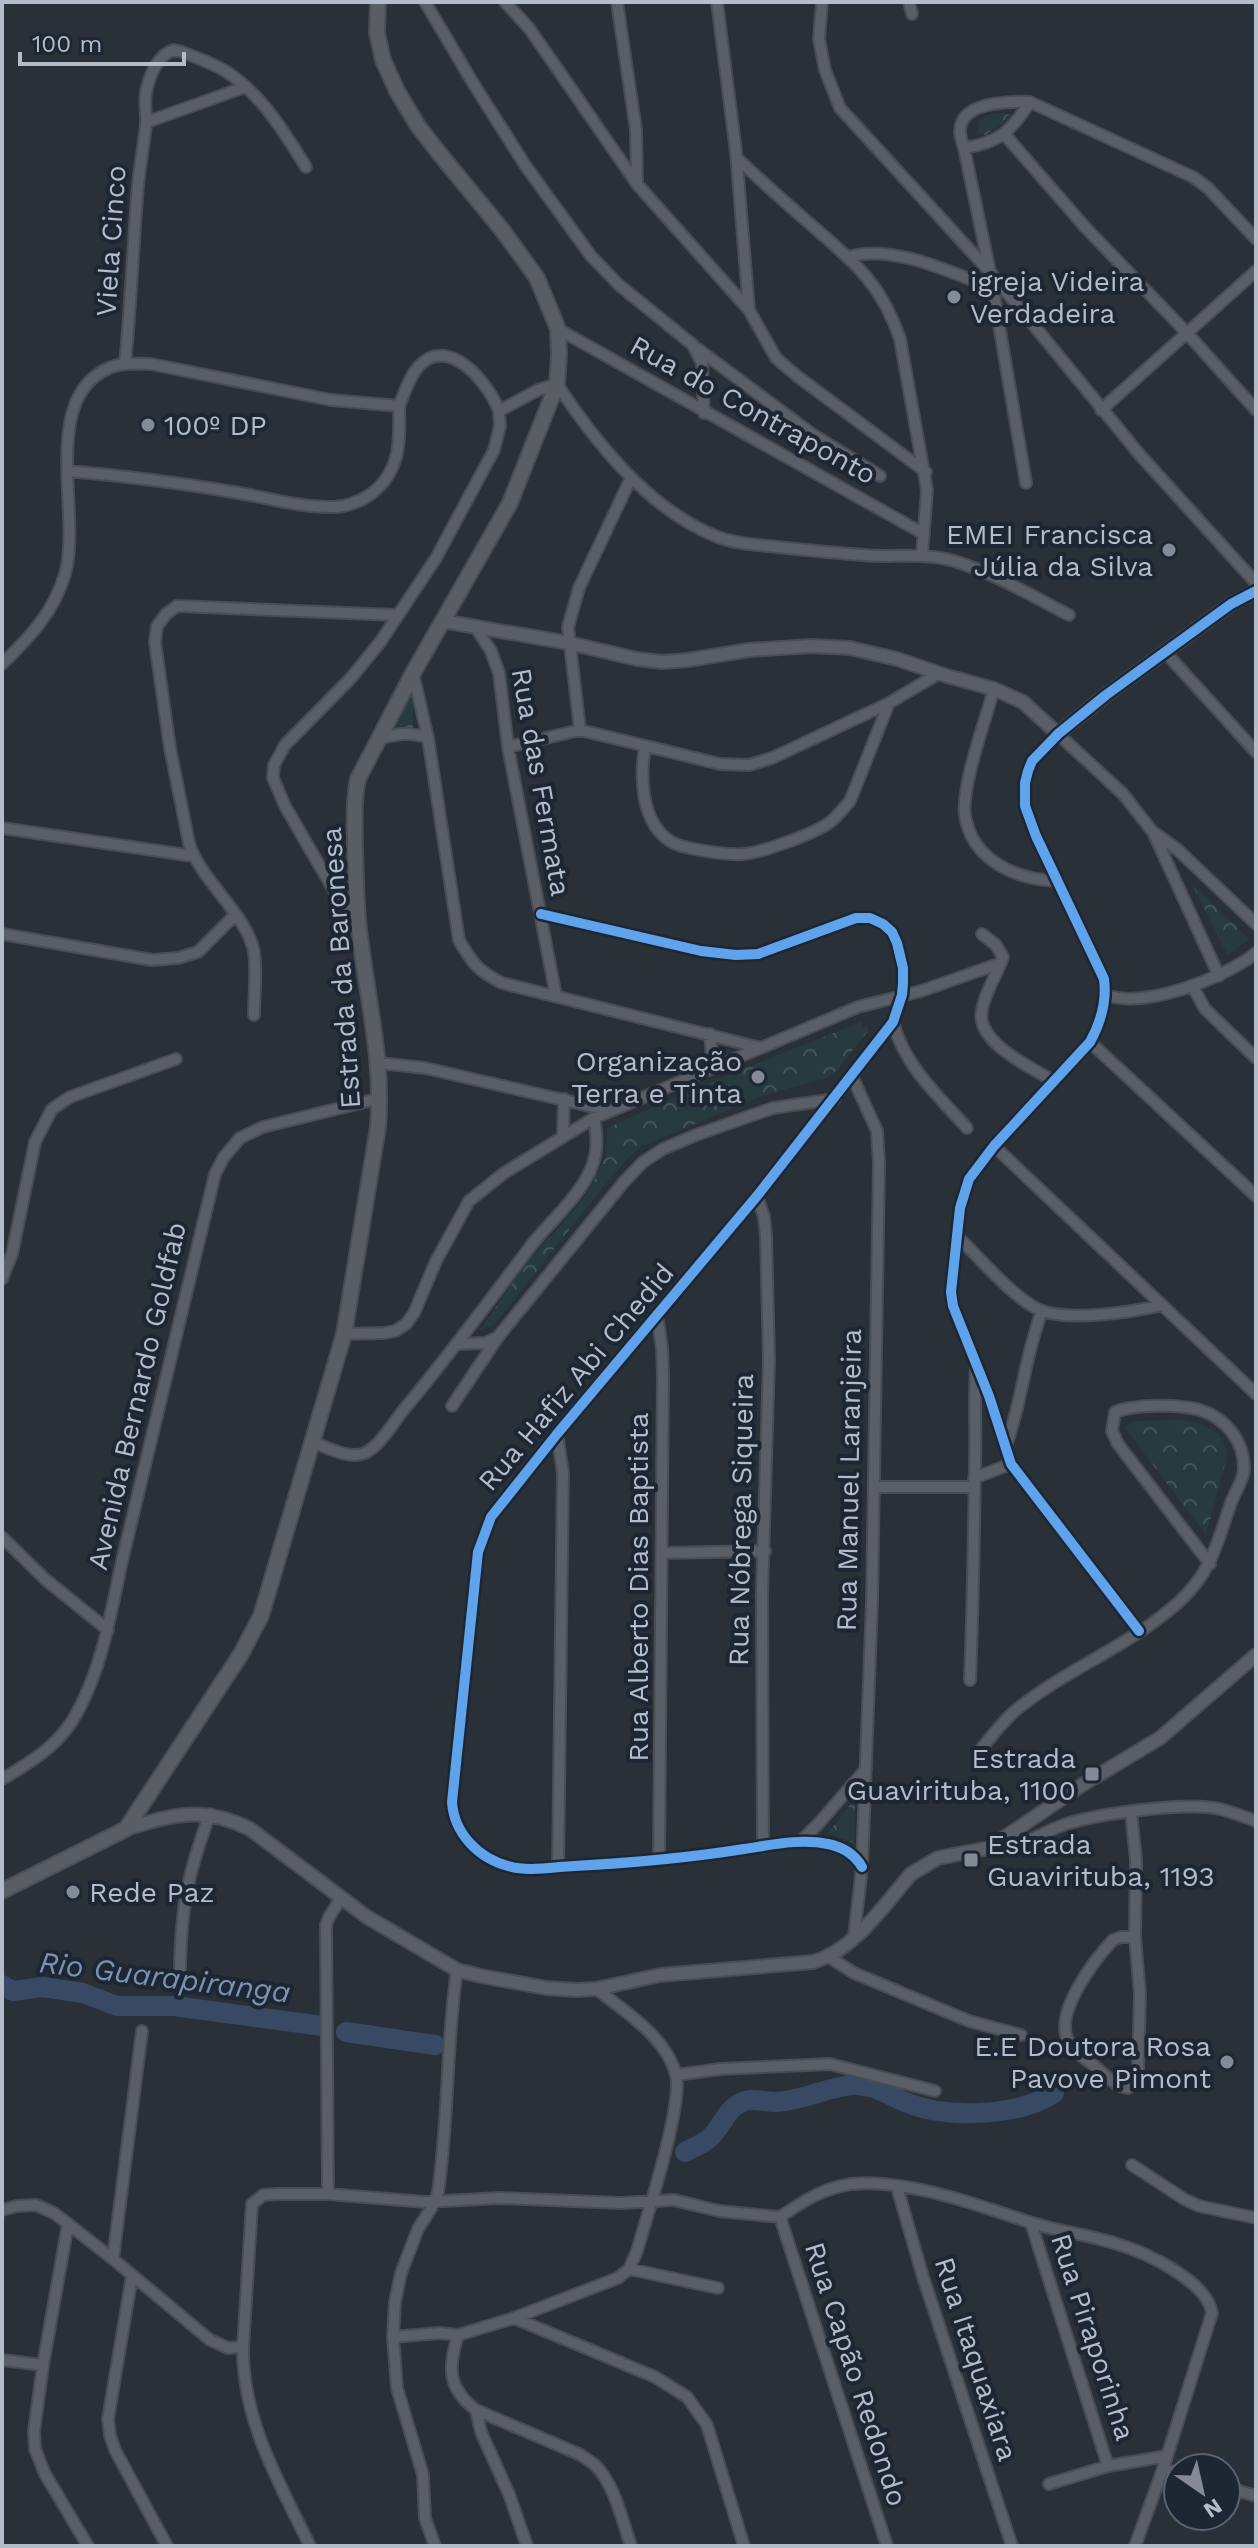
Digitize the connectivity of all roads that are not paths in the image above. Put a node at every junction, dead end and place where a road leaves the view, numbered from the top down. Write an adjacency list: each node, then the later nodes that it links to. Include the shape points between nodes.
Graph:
1 (378, 2): 23 (main road, Estrada da Baronesa, via 377,33 397,91 537,278)
2 (425, 2): 25 (street, via 525,165 591,256)
3 (505, 2): 16 (street, via 529,28)
4 (617, 2): 16 (street, via 636,130)
5 (717, 2): 14 (street)
6 (822, 2): 20 (street, via 819,39 840,108)
7 (909, 2): 8 (street)
8 (912, 14)
9 (245, 87): 11 (street); 11 (street, Viela Cinco, via 208,63 169,51 147,84); 15 (street, via 267,108)
10 (1030, 102): 12 (street); 13 (street, via 991,104 966,115 960,135); 17 (street, via 1193,177)
11 (147, 122): 26 (street, Viela Cinco)
12 (1005, 135): 13 (street); 24 (street)
13 (964, 148): 20 (street)
14 (737, 158): 18 (street); 22 (street)
15 (306, 167)
16 (637, 184): 22 (street)
17 (1256, 239)
18 (849, 257): 21 (street, via 884,254); 34 (street, via 894,321)
19 (1256, 271): 24 (street)
20 (990, 272): 21 (street); 29 (street)
21 (992, 288): 37 (street)
22 (749, 310): 34 (street, via 776,358)
23 (558, 329): 27 (main road, Estrada da Baronesa); 32 (street, Rua do Contraponto)
24 (1186, 332): 29 (street); 30 (street)
25 (693, 345): 32 (street, via 702,363); 35 (street, via 812,434)
26 (125, 364): 28 (street, via 151,364 331,400); 33 (street, via 88,381 75,403)
27 (557, 384): 31 (street); 36 (street); 44 (main road, Estrada da Baronesa, via 510,503)
28 (399, 406): 31 (street, via 421,363 453,357 473,371); 33 (street, via 400,445 390,475 369,495 334,508)
29 (1101, 410): 40 (street)
30 (1256, 410)
31 (499, 411): 42 (street, via 494,450 436,558)
32 (704, 413): 38 (street, Rua do Contraponto)
33 (68, 471): 48 (street, via 66,572 53,606)
34 (926, 472): 38 (street)
35 (880, 476)
36 (631, 478): 39 (street, via 693,525 720,538 886,558); 46 (street, via 579,588)
37 (1026, 483)
38 (924, 534): 39 (street)
39 (922, 555): 43 (street, via 981,571)
40 (1256, 583)
41 (1256, 591): 47 (street)
42 (396, 615): 62 (street, via 177,606 166,614 157,626 156,655); 66 (street, via 351,678 285,745 274,765 273,778 285,806 340,901)
43 (1069, 615)
44 (442, 621): 45 (street); 49 (main road, Estrada da Baronesa)
45 (476, 628): 46 (street); 57 (street, Rua das Fermata, via 499,673)
46 (569, 643): 50 (street, via 662,662 749,650 850,648); 53 (street)
47 (1165, 652): 54 (street); 59 (street)
48 (2, 664)
49 (413, 673): 55 (street); 56 (main road, Estrada da Baronesa)
50 (938, 674): 51 (street); 52 (street)
51 (994, 689): 54 (street, via 1023,702); 63 (street, via 966,790 965,815 973,838 1000,868)
52 (889, 703): 58 (street, via 749,765); 58 (street, via 850,801 828,824 744,854 677,845 658,830 641,772)
53 (580, 730): 57 (street); 58 (street)
54 (1058, 734): 61 (street, via 1123,794); 63 (street, via 1032,761 1025,806)
55 (428, 738): 56 (street, via 403,733); 76 (street, via 459,940 483,974)
56 (377, 740): 66 (main road, Estrada da Baronesa, via 354,798)
57 (508, 747): 64 (street, Rua das Fermata)
58 (645, 747)
59 (1256, 752)
60 (2, 828): 62 (street)
61 (1152, 831): 67 (street); 72 (street)
62 (193, 856): 65 (street)
63 (1058, 881): 75 (street, via 1104,979)
64 (541, 914): 74 (street, via 736,955 758,954 856,918 870,918 892,932 897,943); 76 (street, Rua das Fermata)
65 (235, 915): 68 (street, via 198,952 178,958 152,960); 77 (street, via 254,950)
66 (358, 921): 84 (main road, Estrada da Baronesa)
67 (1256, 924)
68 (2, 934)
69 (982, 934): 71 (street, via 1001,951)
70 (1256, 953): 72 (street)
71 (1001, 963): 74 (street); 87 (street, via 984,1000 983,1027 1008,1053)
72 (1219, 976): 73 (street)
73 (1193, 987): 75 (street, via 1135,998); 82 (street, via 1205,1009)
74 (902, 995): 78 (street, Rua Hafiz Abi Chedid); 81 (street, via 858,1007)
75 (1106, 995): 80 (street)
76 (556, 996): 79 (street)
77 (254, 1015)
78 (893, 1022): 86 (street, Rua Hafiz Abi Chedid); 93 (street, via 924,1081)
79 (710, 1034): 81 (street); 85 (street)
80 (1090, 1042): 87 (street); 97 (street)
81 (761, 1048): 85 (street)
82 (1256, 1058)
83 (176, 1059): 99 (street, via 70,1097 52,1109 35,1142)
84 (379, 1063): 88 (main road, Estrada da Baronesa); 89 (street)
85 (713, 1067): 91 (street)
86 (852, 1076): 90 (street, Rua Hafiz Abi Chedid); 116 (street, Rua Manuel Laranjeira, via 877,1131 879,1164)
87 (1054, 1081): 95 (street)
88 (381, 1098): 103 (main road, Estrada da Baronesa); 121 (street, Avenida Bernardo Goldfab, via 263,1127 240,1138 215,1174)
89 (564, 1099): 91 (street); 94 (street)
90 (835, 1099): 96 (street, Rua Hafiz Abi Chedid); 104 (street, via 773,1108 685,1139 643,1162)
91 (611, 1111): 92 (street)
92 (594, 1118): 94 (street); 105 (street, via 596,1158 586,1177)
93 (967, 1128)
94 (563, 1137): 103 (street, via 469,1201 406,1324 385,1333)
95 (994, 1146): 98 (street, via 964,1190); 100 (street)
96 (757, 1196): 102 (street, Rua Hafiz Abi Chedid); 118 (street, Rua Nóbrega Siqueira, via 766,1236 769,1360)
97 (1256, 1196)
98 (957, 1236): 101 (street); 106 (street, via 953,1306)
99 (2, 1279)
100 (1162, 1305): 101 (street, via 1087,1315); 107 (street)
101 (1042, 1311): 111 (street)
102 (657, 1315): 109 (street, Rua Hafiz Abi Chedid); 119 (street, Rua Alberto Dias Baptista, via 663,1376)
103 (344, 1334): 110 (main road, Estrada da Baronesa)
104 (498, 1337): 105 (street); 108 (street)
105 (458, 1344): 110 (street, via 369,1451 349,1454)
106 (976, 1363): 111 (street); 115 (street)
107 (1256, 1394)
108 (452, 1406)
109 (557, 1434): 136 (street, via 563,1473); 136 (street, Rua Hafiz Abi Chedid, via 491,1517 478,1552 452,1802 466,1839 493,1862)
110 (312, 1442): 131 (main road, Estrada da Baronesa, via 251,1637)
111 (1006, 1448): 112 (street)
112 (1011, 1464): 115 (street); 122 (street)
113 (1244, 1471): 114 (street); 120 (street); 120 (street, via 1239,1444 1223,1421 1201,1411 1145,1407 1115,1412 1112,1431 1118,1444)
114 (1256, 1478)
115 (974, 1483): 116 (street); 124 (street)
116 (875, 1487): 126 (street, Rua Manuel Laranjeira)
117 (2, 1537): 121 (street)
118 (765, 1551): 119 (street); 133 (street, Rua Nóbrega Siqueira)
119 (662, 1553): 135 (street, Rua Alberto Dias Baptista)
120 (1210, 1564): 122 (street, via 1182,1599)
121 (108, 1630): 127 (street, Avenida Bernardo Goldfab, via 78,1712 31,1763)
122 (1139, 1631): 125 (street, via 1040,1691 1012,1713)
123 (1256, 1655): 134 (street, via 1160,1738)
124 (970, 1680)
125 (979, 1752)
126 (866, 1769): 132 (street); 137 (street, Rua Manuel Laranjeira)
127 (2, 1779)
128 (1131, 1812): 130 (street, via 1209,1807); 134 (street, via 1086,1818 1019,1846); 143 (street)
129 (210, 1814): 131 (street, via 176,1816); 140 (street, via 250,1829); 145 (street, via 185,1891)
130 (1256, 1821)
131 (126, 1829): 138 (main road)
132 (800, 1842): 133 (street, Rua Hafiz Abi Chedid); 137 (street, Rua Hafiz Abi Chedid, via 840,1847)
133 (763, 1847): 135 (street, Rua Hafiz Abi Chedid)
134 (989, 1848): 141 (street, via 923,1865)
135 (659, 1860): 136 (street, Rua Hafiz Abi Chedid)
136 (558, 1867)
137 (862, 1867): 139 (street, Rua Manuel Laranjeira)
138 (2, 1891)
139 (860, 1891): 141 (street, Rua Manuel Laranjeira); 142 (street, Rua Manuel Laranjeira)
140 (341, 1898): 146 (street); 154 (street, via 326,1925)
141 (870, 1921): 142 (street)
142 (854, 1937): 144 (street)
143 (1135, 1937): 143 (street, via 1113,1940 1080,1983 1065,2033 1073,2047 1128,2088 1138,2070)
144 (829, 1957): 147 (street, via 660,1975); 149 (street, via 854,1973 969,2021)
145 (180, 1970)
146 (457, 1970): 147 (street, via 546,1988); 156 (street)
147 (596, 1989): 150 (street, via 642,2024)
148 (142, 2031): 162 (street)
149 (1021, 2035)
150 (676, 2075): 151 (street, via 830,2064); 155 (street, via 676,2100)
151 (935, 2091)
152 (1132, 2165): 159 (street, via 1191,2203)
153 (897, 2187): 158 (street, via 831,2188); 160 (street); 186 (street, Rua Itaquaxiara)
154 (328, 2194): 156 (street); 169 (street, via 263,2195 252,2204)
155 (651, 2200): 156 (street); 158 (street); 163 (street)
156 (435, 2202): 168 (street, via 401,2273)
157 (2, 2210): 161 (street, via 36,2205)
158 (780, 2217): 185 (street, Rua Capão Redondo)
159 (1256, 2218)
160 (1031, 2223): 173 (street, via 1121,2245 1165,2265 1210,2303 1212,2313); 175 (street, Rua Piraporinha)
161 (68, 2224): 162 (street); 171 (street)
162 (113, 2259): 164 (street)
163 (629, 2269): 165 (street); 166 (street)
164 (132, 2276): 169 (street, via 210,2340 228,2348); 179 (street, via 108,2419 110,2435)
165 (718, 2288)
166 (514, 2318): 167 (street); 184 (street, via 655,2377 687,2397 707,2425)
167 (458, 2335): 168 (street); 172 (street, via 452,2379)
168 (393, 2337): 181 (street, via 397,2388 423,2475 425,2518)
169 (243, 2347): 180 (street, via 252,2417)
170 (2, 2360): 171 (street)
171 (43, 2365): 178 (street, via 35,2449)
172 (476, 2410): 182 (street); 183 (street, via 594,2464 618,2506)
173 (1168, 2452)
174 (1162, 2457): 175 (street)
175 (1108, 2466): 177 (street)
176 (1162, 2472): 187 (street)
177 (1049, 2484)
178 (88, 2546)
179 (167, 2546)
180 (310, 2546)
181 (435, 2546)
182 (527, 2546)
183 (631, 2546)
184 (744, 2546)
185 (887, 2546)
186 (1012, 2546)
187 (1135, 2546)

